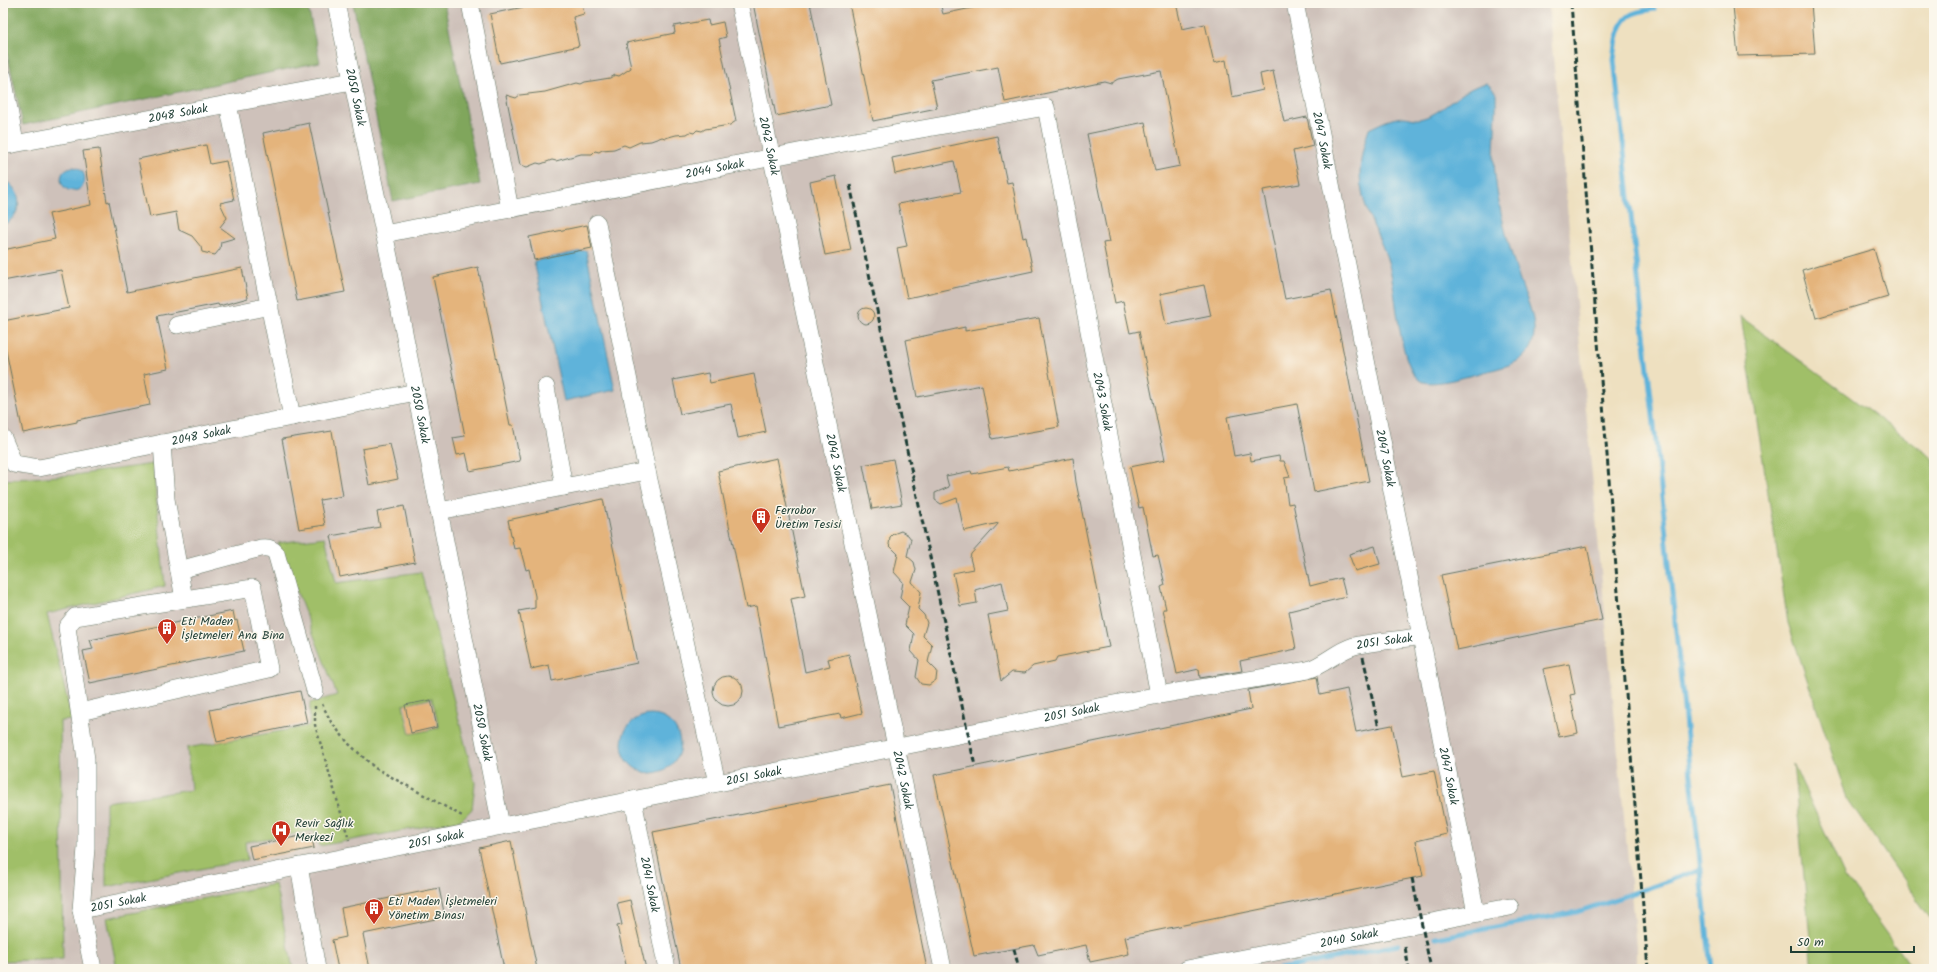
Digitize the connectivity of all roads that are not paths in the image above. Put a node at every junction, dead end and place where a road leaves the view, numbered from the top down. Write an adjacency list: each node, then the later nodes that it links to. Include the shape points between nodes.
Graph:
1 (336, 3): 6 (lane, 2050 Sokak)
2 (470, 3): 11 (lane)
3 (738, 3): 10 (lane, 2042 Sokak)
4 (1295, 3): 26 (lane, 2047 Sokak)
5 (3, 76): 9 (lane)
6 (352, 81): 7 (lane, 2048 Sokak); 13 (lane, 2050 Sokak)
7 (228, 104): 9 (lane, 2048 Sokak); 14 (lane)
8 (1046, 107): 10 (lane, 2044 Sokak); 28 (lane, 2043 Sokak)
9 (9, 145)
10 (771, 158): 11 (lane, 2044 Sokak); 30 (lane, 2042 Sokak)
11 (510, 209): 13 (lane, 2044 Sokak)
12 (597, 223): 21 (lane)
13 (384, 234): 17 (lane, 2050 Sokak)
14 (270, 306): 15 (lane); 18 (lane)
15 (177, 325)
16 (546, 386): 22 (lane)
17 (416, 392): 18 (lane, 2048 Sokak); 23 (lane, 2050 Sokak)
18 (292, 417): 20 (lane, 2048 Sokak)
19 (3, 438): 20 (lane, 2048 Sokak, via 14,464 39,468)
20 (162, 443): 24 (lane, via 166,499)
21 (647, 471): 22 (lane); 31 (lane)
22 (564, 487): 23 (lane)
23 (439, 511): 33 (lane, 2050 Sokak)
24 (179, 570): 25 (lane); 27 (lane, via 261,548 274,550)
25 (184, 599): 29 (lane, via 75,617 71,620 66,632); 29 (lane, via 253,588 269,669)
26 (1422, 636): 28 (lane, 2051 Sokak, via 1354,646 1308,670); 37 (lane, 2047 Sokak)
27 (315, 691)
28 (1159, 696): 30 (lane, 2051 Sokak)
29 (80, 712): 36 (lane, via 86,759 86,848)
30 (897, 748): 31 (lane, 2051 Sokak); 41 (lane, 2042 Sokak)
31 (717, 783): 32 (lane, 2051 Sokak)
32 (633, 800): 33 (lane, 2051 Sokak); 40 (lane, 2041 Sokak)
33 (494, 827): 34 (lane, 2051 Sokak)
34 (299, 866): 36 (lane, 2051 Sokak); 39 (lane)
35 (1510, 907): 37 (lane, 2040 Sokak)
36 (81, 910): 38 (lane)
37 (1476, 913): 42 (lane, 2040 Sokak)
38 (93, 969)
39 (317, 969)
40 (666, 969)
41 (943, 969)
42 (1187, 969)

